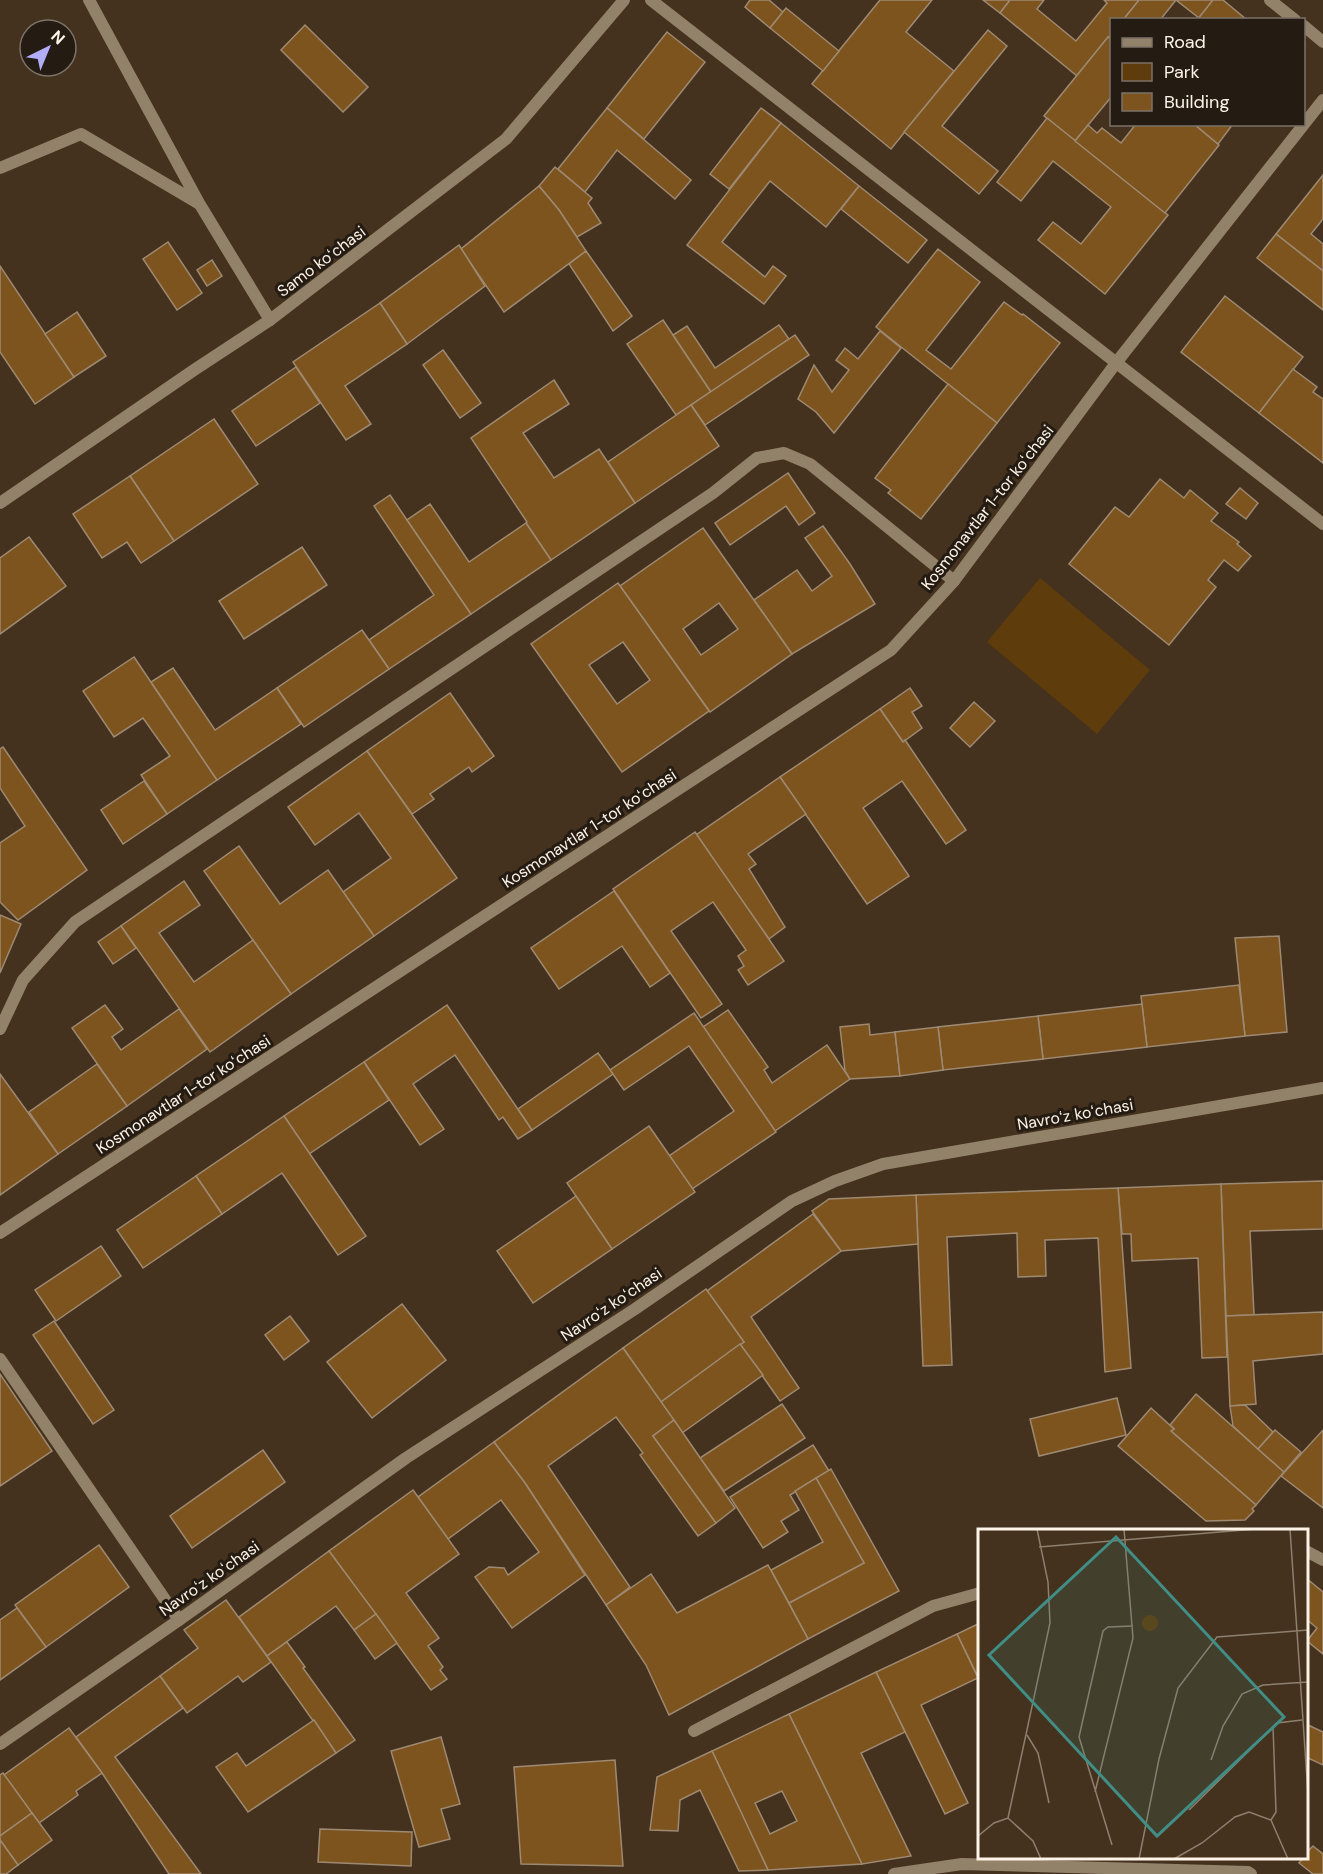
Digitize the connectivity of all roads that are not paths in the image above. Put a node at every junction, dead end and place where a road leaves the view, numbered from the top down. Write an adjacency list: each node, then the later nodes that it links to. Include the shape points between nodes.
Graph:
1 (89, 0): 12 (street)
2 (624, 0): 13 (street, Samo koʻchasi, via 506,139)
3 (651, 0): 14 (street)
4 (1270, 0): 5 (street)
5 (1292, 18)
6 (1305, 27): 7 (street)
7 (1323, 42)
8 (1323, 100): 9 (street, Kosmonavtlar 1-tor koʻchasi)
9 (1305, 123)
10 (1303, 126): 14 (street, Kosmonavtlar 1-tor koʻchasi)
11 (0, 168): 12 (street, via 81,134)
12 (199, 203): 13 (street)
13 (270, 320): 15 (street, Samo koʻchasi)
14 (1116, 363): 16 (street); 17 (street, Kosmonavtlar 1-tor koʻchasi)
15 (0, 503)
16 (1323, 524)
17 (954, 581): 18 (street, via 810,464 784,453 757,458 713,493 75,922 23,980); 20 (street, Kosmonavtlar 1-tor koʻchasi, via 891,650)
18 (0, 1029)
19 (1323, 1088): 25 (street, Navroʻz koʻchasi, via 883,1164 836,1181 792,1202 406,1458)
20 (0, 1233)
21 (0, 1359): 25 (street)
22 (1308, 1552): 23 (street)
23 (1323, 1560)
24 (978, 1594): 26 (street, via 933,1606)
25 (179, 1620): 27 (street, Navroʻz koʻchasi)
26 (694, 1731)
27 (0, 1743)
28 (1213, 1872): 29 (street, via 962,1864); 30 (street)
29 (894, 1874)
30 (1251, 1874)

